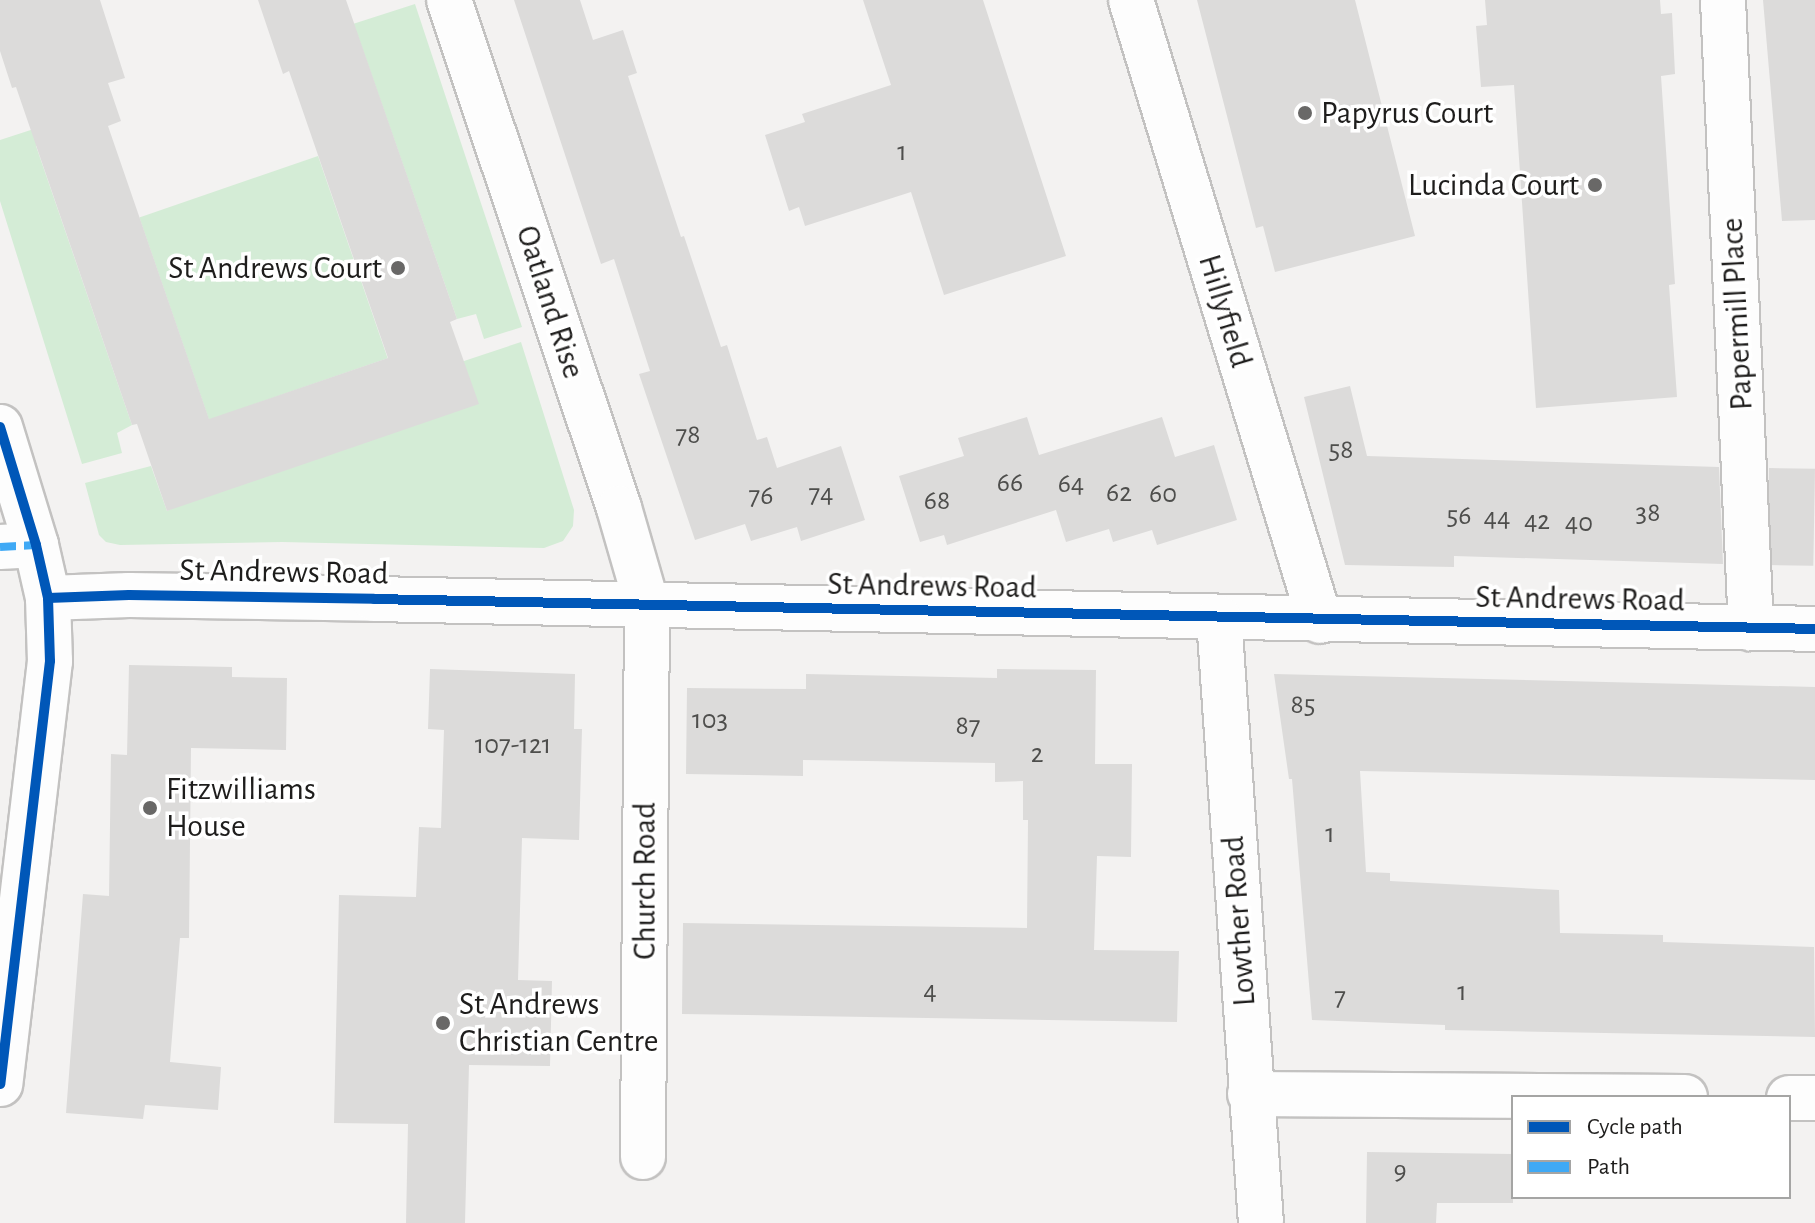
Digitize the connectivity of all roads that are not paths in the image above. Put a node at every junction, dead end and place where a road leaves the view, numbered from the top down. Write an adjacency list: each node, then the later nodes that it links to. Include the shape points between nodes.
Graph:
1 (449, 0): 7 (street, Oatland Rise)
2 (1131, 0): 9 (street, Hillyfield)
3 (1723, 0): 10 (street, Papermill Place)
4 (0, 427): 5 (street)
5 (18, 546): 6 (street)
6 (48, 598): 7 (street, St Andrews Road); 12 (street, via 50,661)
7 (647, 605): 8 (street, St Andrews Road); 17 (street, Church Road)
8 (1219, 618): 9 (street, St Andrews Road); 13 (street, Lowther Road)
9 (1320, 621): 10 (street, St Andrews Road)
10 (1751, 628): 11 (street, St Andrews Road)
11 (1815, 629)
12 (0, 1084)
13 (1250, 1094): 14 (street); 18 (street, Lowther Road)
14 (1511, 1096)
15 (1791, 1098): 16 (street)
16 (1815, 1098)
17 (643, 1157)
18 (1261, 1223)

